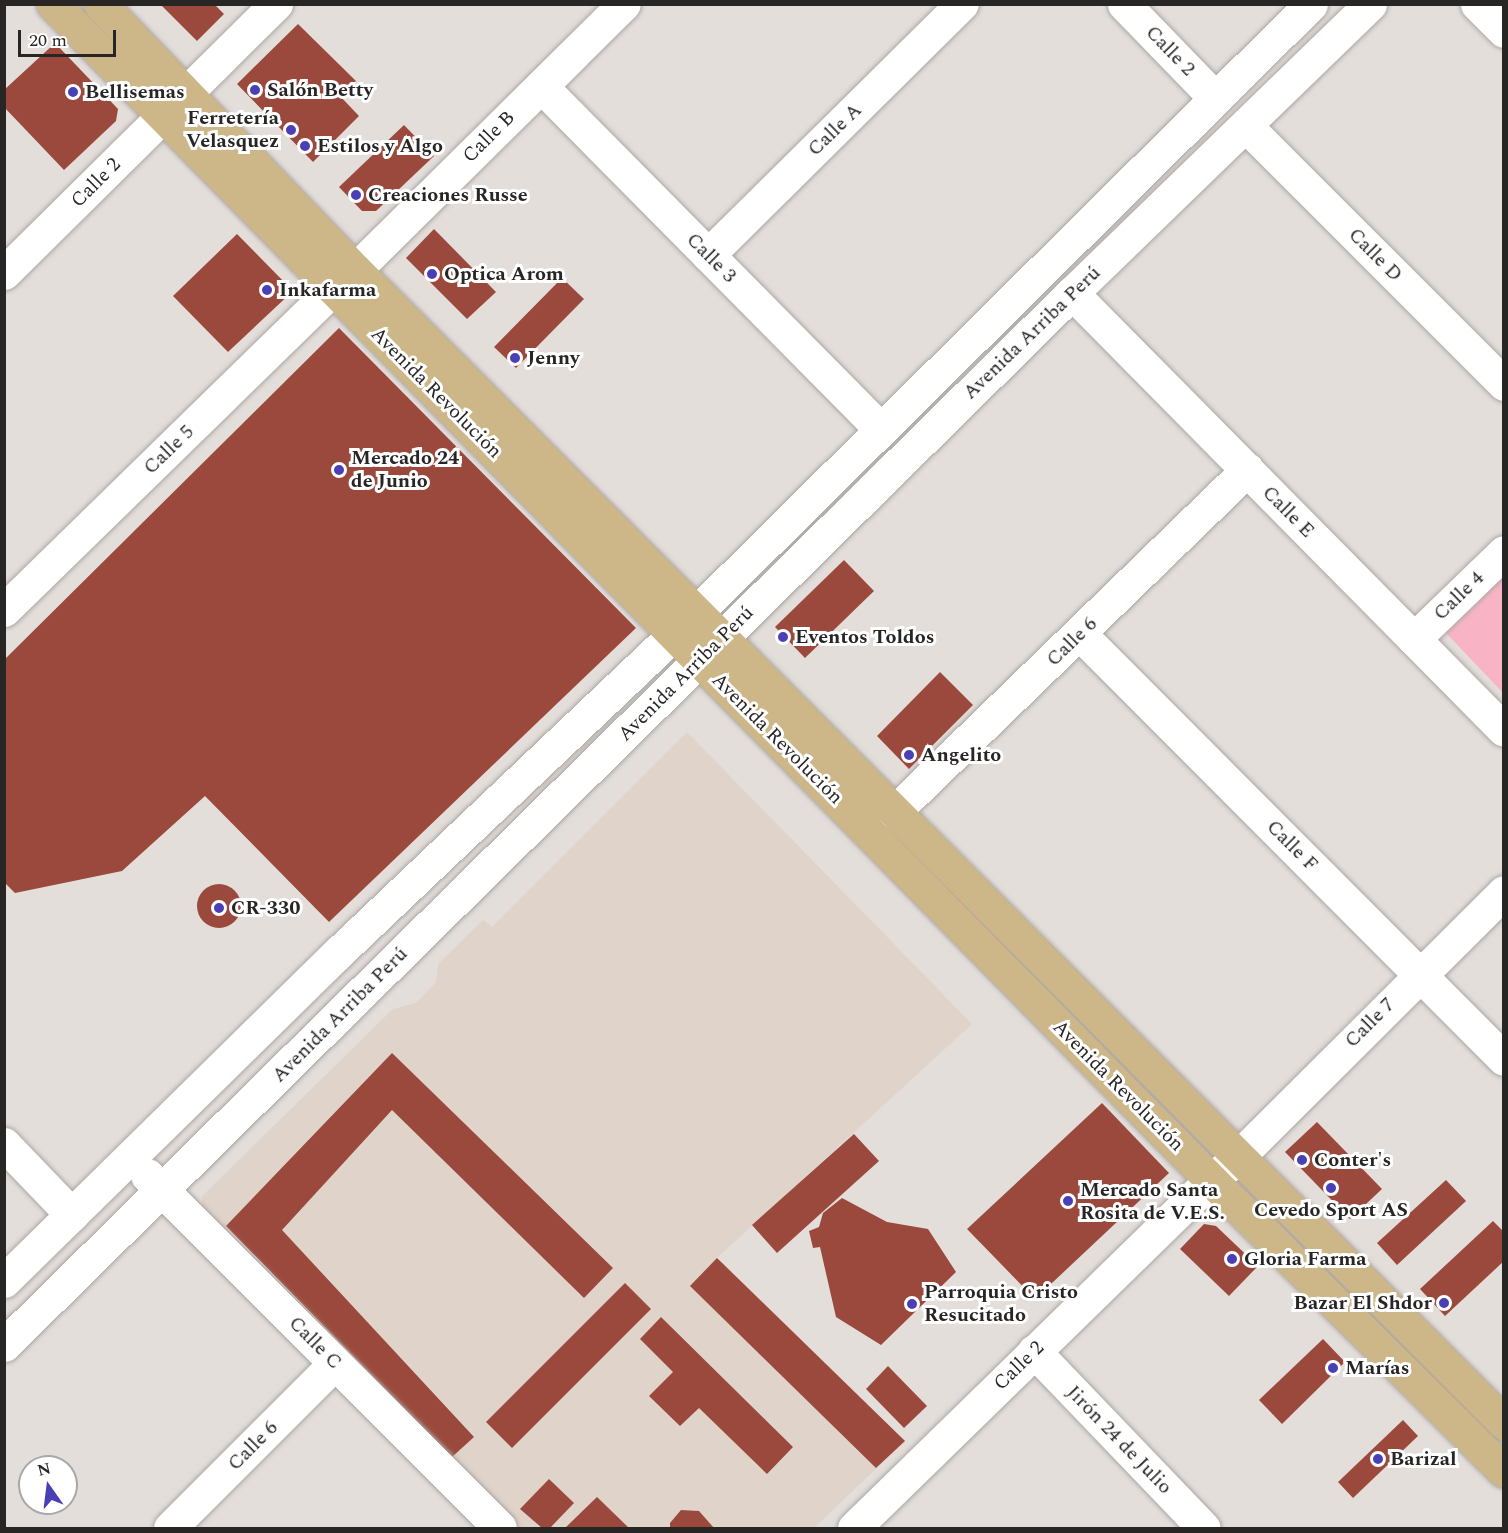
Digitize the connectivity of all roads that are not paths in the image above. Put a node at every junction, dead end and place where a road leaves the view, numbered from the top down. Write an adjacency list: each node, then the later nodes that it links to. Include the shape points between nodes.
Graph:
1 (53, 4): 14 (main road, Avenida Revolución)
2 (100, 4): 12 (main road, Avenida Revolución)
3 (276, 4): 12 (street)
4 (624, 4): 11 (street, Calle B)
5 (962, 4): 16 (street, Calle A)
6 (1124, 4): 13 (street, Calle 2)
7 (1311, 4): 13 (street, Avenida Arriba Perú)
8 (1370, 4): 15 (street, Avenida Arriba Perú)
9 (1477, 4): 10 (street)
10 (1503, 31)
11 (541, 86): 16 (street, Calle 3); 18 (street, Calle B)
12 (186, 92): 14 (street, Calle 2); 18 (main road, Avenida Revolución)
13 (1215, 98): 21 (street, Avenida Arriba Perú)
14 (164, 117): 17 (street, Calle 2); 18 (main road, Avenida Revolución)
15 (1246, 126): 19 (street, Avenida Arriba Perú); 20 (street, Calle D)
16 (708, 255): 21 (street, Calle 3)
17 (4, 273)
18 (344, 279): 24 (street, Calle 5); 25 (main road, Avenida Revolución); 27 (main road, Avenida Revolución)
19 (1072, 293): 22 (street, Calle E); 28 (street, Avenida Arriba Perú)
20 (1503, 384)
21 (880, 429): 25 (street, Avenida Arriba Perú)
22 (1247, 470): 26 (street, Calle 6); 29 (street, Calle E)
23 (1503, 552): 29 (street, Calle 4)
24 (4, 610)
25 (697, 612): 27 (street, Avenida Arriba Perú); 28 (main road, Avenida Revolución)
26 (1080, 634): 32 (street, Calle 6); 34 (street, Calle F)
27 (673, 635): 30 (main road, Avenida Revolución); 38 (street, Avenida Arriba Perú, via 346,946)
28 (723, 637): 30 (street, Avenida Arriba Perú); 32 (main road, Avenida Revolución)
29 (1414, 639): 31 (street, Calle E)
30 (699, 660): 39 (main road, Avenida Revolución); 40 (street, Avenida Arriba Perú)
31 (1503, 730)
32 (894, 812): 37 (main road, Avenida Revolución)
33 (1503, 892): 34 (street, Calle 7)
34 (1419, 974): 35 (street, Calle F); 37 (street, Calle 7)
35 (1503, 1059)
36 (4, 1144): 41 (street)
37 (1238, 1157): 39 (street, Calle 2); 46 (main road, Avenida Revolución)
38 (131, 1158): 40 (street, Calle C); 41 (street, Avenida Arriba Perú)
39 (1211, 1180): 44 (street, Calle 2); 47 (main road, Avenida Revolución)
40 (161, 1191): 43 (street, Avenida Arriba Perú); 45 (street, Calle C)
41 (72, 1215): 42 (street, Avenida Arriba Perú)
42 (4, 1281)
43 (4, 1345)
44 (1034, 1351): 49 (street, Calle 2); 51 (street, Jirón 24 de Julio)
45 (335, 1363): 48 (street, Calle 6); 50 (street, Calle C)
46 (1503, 1423)
47 (1503, 1471)
48 (179, 1525)
49 (862, 1526)
50 (500, 1528)
51 (1204, 1528)

